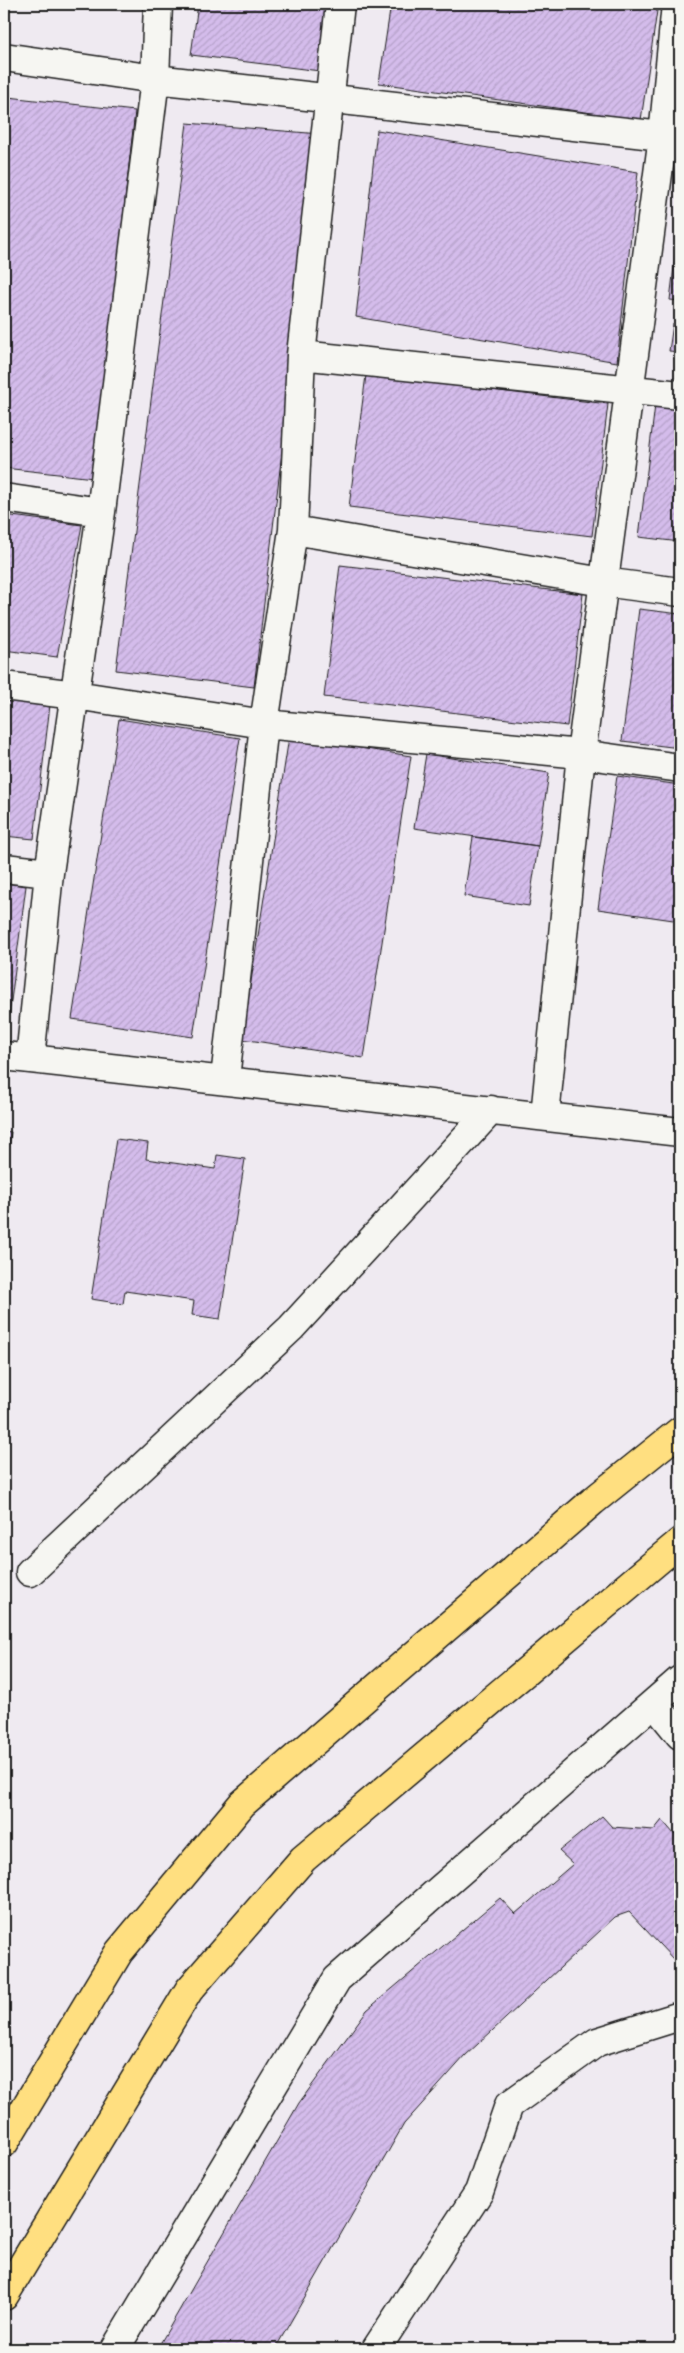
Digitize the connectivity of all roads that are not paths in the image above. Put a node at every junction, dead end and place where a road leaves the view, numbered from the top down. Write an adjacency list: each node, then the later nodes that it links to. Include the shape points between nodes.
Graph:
1 (158, 4): 5 (street)
2 (340, 4): 6 (street)
3 (676, 4): 7 (street)
4 (4, 57): 5 (street)
5 (155, 79): 6 (street); 12 (street)
6 (330, 99): 7 (street); 8 (street)
7 (672, 137): 9 (street)
8 (301, 355): 9 (street); 13 (street)
9 (628, 388): 10 (street); 14 (street)
10 (680, 395)
11 (4, 498): 12 (street)
12 (101, 512): 17 (street)
13 (293, 530): 14 (street); 18 (street)
14 (604, 582): 15 (street); 19 (street)
15 (680, 592)
16 (4, 686): 17 (street)
17 (75, 695): 18 (street); 22 (street)
18 (264, 724): 19 (street); 24 (street)
19 (581, 754): 20 (street); 26 (street)
20 (680, 768)
21 (4, 868): 22 (street)
22 (49, 873): 23 (street)
23 (17, 1057): 24 (street)
24 (225, 1079): 25 (street)
25 (490, 1110): 26 (street); 30 (street, via 291,1328)
26 (544, 1116): 27 (street)
27 (680, 1132)
28 (680, 1431): 35 (highway, via 593,1501 242,1804 119,1952)
29 (680, 1542): 36 (highway, via 303,1859 189,1990)
30 (30, 1572)
31 (680, 1680): 32 (street)
32 (654, 1703): 33 (street); 37 (street, via 337,1979)
33 (680, 1735)
34 (680, 2016): 38 (street, via 597,2042 509,2105 480,2192)
35 (4, 2144)
36 (4, 2296)
37 (115, 2349)
38 (376, 2349)

